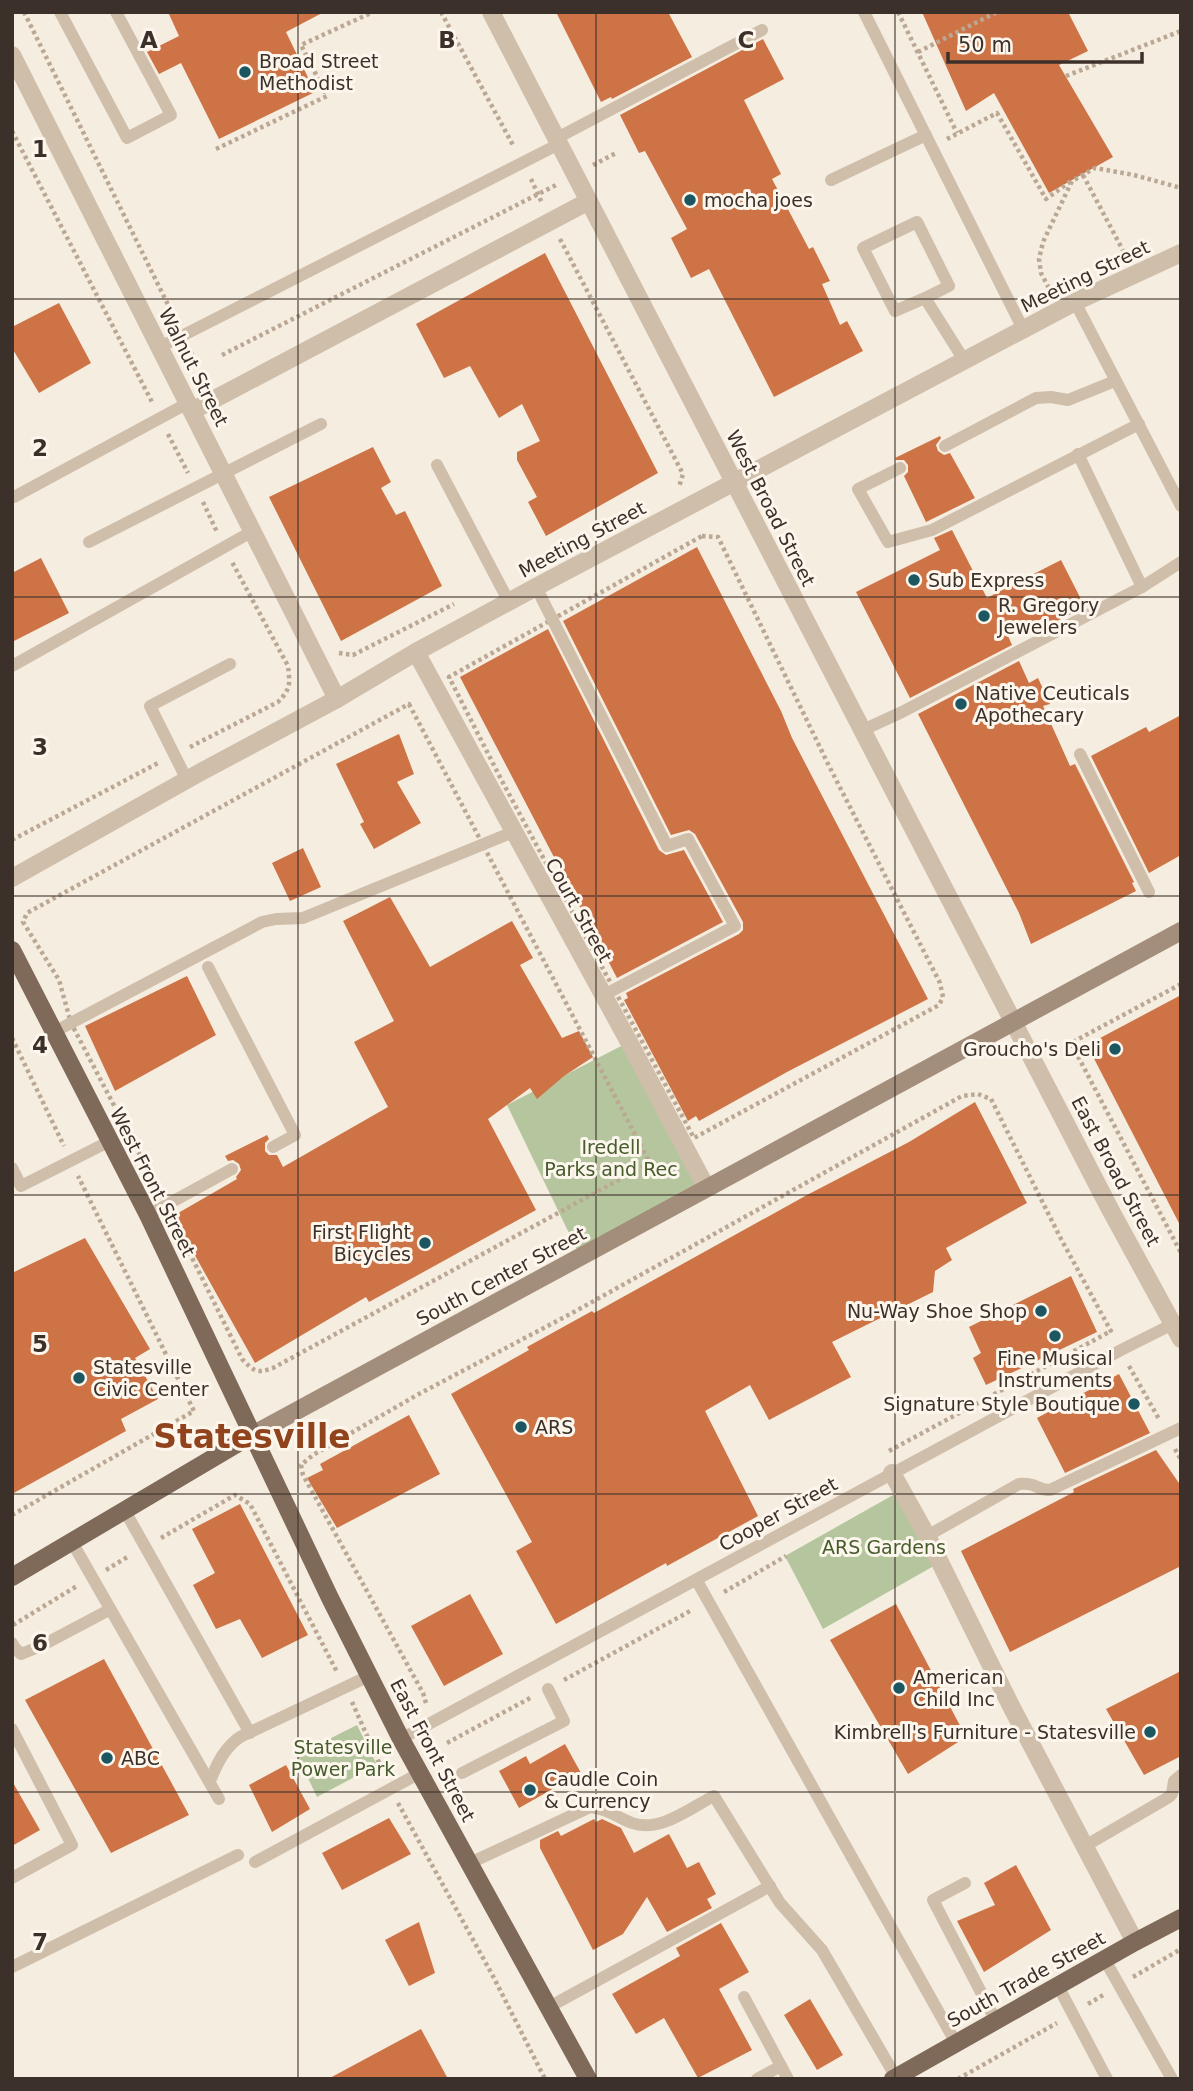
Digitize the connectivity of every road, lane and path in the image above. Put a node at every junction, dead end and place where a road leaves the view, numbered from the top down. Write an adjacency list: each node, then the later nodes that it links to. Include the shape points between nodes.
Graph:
1 (116, 12): 8 (lane, via 171,115 127,138)
2 (441, 12): 18 (path)
3 (491, 12): 15 (street, West Broad Street)
4 (864, 12): 16 (lane)
5 (898, 12): 11 (path)
6 (996, 12): 11 (path)
7 (371, 13): 17 (path, via 301,45 327,96)
8 (66, 14)
9 (762, 30): 15 (lane)
10 (1181, 30): 13 (path)
11 (918, 52): 14 (path)
12 (12, 55): 32 (street, Walnut Street)
13 (1066, 76)
14 (957, 133): 16 (path); 22 (path, via 997,113 1046,199)
15 (558, 141): 18 (lane); 20 (street, West Broad Street)
16 (928, 141): 21 (lane); 31 (lane)
17 (216, 149)
18 (523, 162): 24 (path); 32 (lane)
19 (1083, 174): 22 (path); 23 (path, via 1095,168); 28 (path)
20 (575, 175): 24 (path); 25 (street, West Broad Street)
21 (831, 180)
22 (1072, 181): 30 (path, via 1039,259 1041,273)
23 (1181, 188)
24 (537, 194): 26 (path); 33 (path)
25 (589, 201): 26 (street); 44 (street, West Broad Street)
26 (551, 221): 36 (street); 45 (path, via 682,474)
27 (1181, 253): 28 (street, Meeting Street)
28 (1135, 274): 30 (street, Meeting Street)
29 (925, 299): 29 (lane, via 949,286 917,222 863,248 895,311); 34 (lane)
30 (1068, 306): 31 (street, Meeting Street); 35 (lane)
31 (1023, 330): 34 (street, Meeting Street)
32 (160, 347): 36 (street, Walnut Street)
33 (222, 355)
34 (964, 360): 44 (street, Meeting Street)
35 (1115, 381): 38 (lane); 39 (lane, via 1068,400 1036,398)
36 (190, 407): 43 (street, Walnut Street); 46 (lane)
37 (321, 424): 43 (lane)
38 (1139, 424): 40 (lane); 47 (lane)
39 (945, 446)
40 (1078, 454): 42 (lane, via 932,530 888,542 858,489); 52 (lane)
41 (437, 465): 54 (lane)
42 (900, 468)
43 (224, 474): 48 (street, Walnut Street); 49 (lane)
44 (734, 482): 51 (street, Meeting Street); 62 (street, West Broad Street)
45 (675, 492)
46 (14, 497)
47 (1181, 506)
48 (253, 531): 59 (lane); 61 (street, Walnut Street)
49 (89, 542)
50 (1181, 562): 52 (lane)
51 (536, 587): 54 (street, Meeting Street); 55 (lane)
52 (1142, 587): 62 (lane)
53 (464, 599): 57 (path)
54 (509, 602): 56 (street, Meeting Street)
55 (553, 619): 60 (path); 64 (path, via 702,536 718,537); 74 (lane, via 667,846 688,839 735,926)
56 (416, 652): 61 (street, Meeting Street); 66 (street, Court Street)
57 (353, 654)
58 (230, 664): 65 (lane, via 150,706)
59 (12, 666)
60 (449, 677)
61 (337, 699): 65 (street, Meeting Street)
62 (863, 730): 75 (street, West Broad Street)
63 (1080, 754): 69 (lane)
64 (829, 766)
65 (187, 780): 68 (street, Meeting Street)
66 (513, 832): 67 (lane); 74 (street, Court Street)
67 (483, 845): 76 (lane, via 303,918 262,922); 76 (path, via 409,704 27,913 23,922 59,980); 85 (path, via 650,1163 262,1372 242,1359)
68 (12, 878)
69 (1149, 892)
70 (1181, 931): 75 (main road, South Center Street)
71 (12, 950): 77 (main road, West Front Street)
72 (208, 967): 80 (lane, via 295,1135)
73 (1181, 984): 87 (path, via 1071,1043)
74 (602, 996): 84 (street, Court Street)
75 (1014, 1022): 84 (main road, South Center Street); 88 (street, East Broad Street, via 1111,1211)
76 (71, 1023): 77 (lane); 85 (path)
77 (54, 1032): 79 (main road, West Front Street)
78 (12, 1038): 81 (path)
79 (110, 1141): 81 (lane); 86 (main road, West Front Street)
80 (273, 1147)
81 (71, 1161): 82 (lane, via 21,1186); 97 (path, via 194,1411)
82 (12, 1168)
83 (232, 1169): 85 (lane)
84 (706, 1187): 92 (main road, South Center Street)
85 (166, 1205): 86 (lane)
86 (148, 1215): 92 (main road, West Front Street)
87 (1181, 1253)
88 (1178, 1328): 89 (lane, Cooper Street)
89 (1121, 1350): 91 (path); 94 (lane, Cooper Street); 110 (path, via 990,1099 978,1094 962,1096 417,1395 301,1465)
90 (1181, 1428): 91 (lane)
91 (1167, 1434): 93 (path); 98 (lane, via 1050,1490 1019,1484)
92 (252, 1435): 96 (main road, South Center Street); 108 (main road, East Front Street)
93 (1181, 1460)
94 (892, 1473): 98 (street); 103 (lane, Cooper Street)
95 (235, 1495): 100 (path)
96 (125, 1510): 99 (main road, South Center Street); 100 (lane)
97 (12, 1514)
98 (927, 1536): 120 (street)
99 (72, 1542): 101 (main road, South Center Street); 102 (lane)
100 (145, 1547): 102 (path); 112 (lane)
101 (12, 1577)
102 (92, 1578): 104 (lane); 105 (path)
103 (697, 1581): 113 (lane, Cooper Street); 135 (lane)
104 (109, 1610): 106 (lane, via 21,1654); 118 (lane)
105 (12, 1626)
106 (12, 1643)
107 (595, 1663): 109 (path)
108 (369, 1676): 112 (lane); 113 (main road, East Front Street)
109 (548, 1689): 114 (path); 116 (lane, via 564,1721)
110 (426, 1703)
111 (12, 1729): 124 (lane, via 72,1845)
112 (250, 1733): 118 (lane, via 232,1742)
113 (401, 1739): 115 (main road, East Front Street)
114 (447, 1743)
115 (420, 1773): 122 (lane); 123 (main road, East Front Street)
116 (462, 1773)
117 (1181, 1775): 120 (lane, via 1174,1780 1169,1797)
118 (210, 1781): 119 (lane)
119 (219, 1799)
120 (1085, 1846): 128 (street)
121 (238, 1854): 130 (lane)
122 (256, 1861)
123 (470, 1863): 126 (lane, via 590,1807 650,1826 715,1796); 133 (main road, East Front Street)
124 (12, 1878)
125 (965, 1883): 134 (lane, via 933,1900)
126 (770, 1886): 133 (lane); 137 (lane, via 822,1950)
127 (1181, 1918): 128 (main road, South Trade Street)
128 (1135, 1942): 129 (main road, South Trade Street)
129 (1105, 1960): 131 (main road, South Trade Street); 142 (lane)
130 (12, 1967)
131 (1058, 1986): 134 (main road, South Trade Street); 141 (lane)
132 (744, 1997): 136 (lane)
133 (549, 2007): 138 (main road, East Front Street)
134 (996, 2021): 135 (main road, South Trade Street)
135 (956, 2043): 137 (main road, South Trade Street)
136 (781, 2066): 139 (lane); 140 (lane)
137 (895, 2078)
138 (589, 2079)
139 (757, 2079)
140 (788, 2079)
141 (1107, 2079)
142 (1172, 2079)

